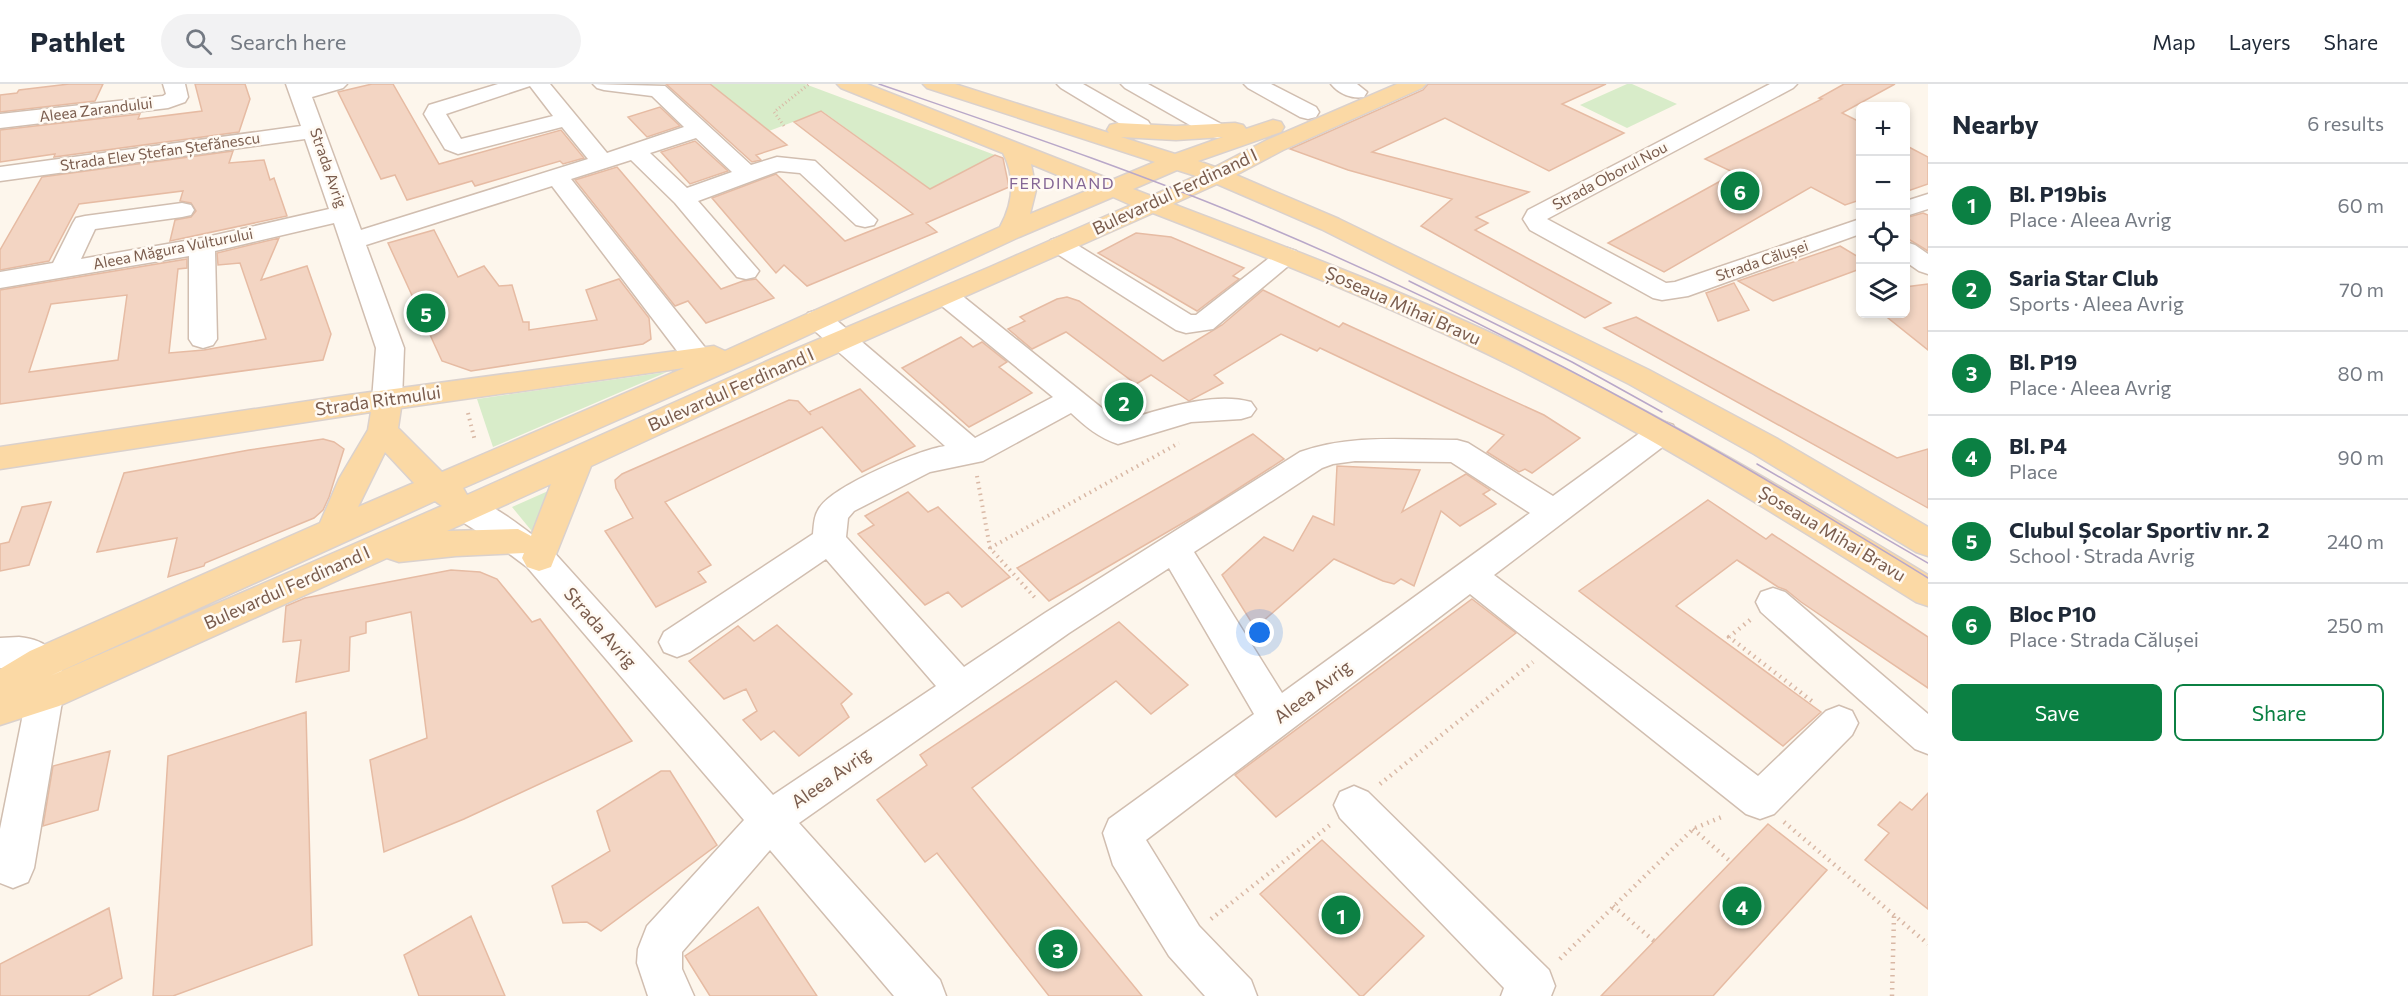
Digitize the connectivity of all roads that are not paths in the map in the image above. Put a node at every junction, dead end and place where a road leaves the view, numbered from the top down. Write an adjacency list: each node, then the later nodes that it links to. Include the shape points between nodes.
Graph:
1 (174, 84): 16 (street, Aleea Zarandului, via 177,97 168,102)
2 (336, 84): 13 (street, Strada Avrig)
3 (520, 84): 15 (street, via 445,106 435,114 458,147)
4 (848, 84): 23 (main road, Șoseaua Mihai Bravu)
5 (934, 84): 17 (main road)
6 (1068, 84): 18 (street)
7 (1132, 84): 21 (street)
8 (1255, 84): 14 (street)
9 (1415, 84): 14 (main road, Bulevardul Ferdinand I)
10 (1786, 84): 51 (street, Strada Oborul Nou, via 1537,215 1539,225)
11 (1357, 86): 14 (main road, Bulevardul Ferdinand I)
12 (574, 88): 15 (street); 19 (street, via 658,90)
13 (299, 89): 20 (street, Strada Avrig)
14 (1317, 117): 22 (main road, Bulevardul Ferdinand I)
15 (568, 118): 26 (street)
16 (0, 121)
17 (1060, 125): 21 (main road, via 1147,132); 25 (main road)
18 (1140, 126)
19 (699, 129): 24 (street); 27 (street)
20 (315, 131): 30 (street, Strada Elev Ștefan Ștefănescu); 37 (street, Strada Avrig)
21 (1217, 131): 22 (main road)
22 (1273, 136): 25 (main road, Bulevardul Ferdinand I); 28 (main road, Bulevardul Ferdinand I); 39 (main road, via 1278,173 1297,202)
23 (1011, 147): 31 (main road, Șoseaua Mihai Bravu); 41 (main road, via 1022,170 1024,200)
24 (635, 151): 26 (street); 32 (street)
25 (1178, 161): 28 (main road); 31 (main road, Bulevardul Ferdinand I)
26 (602, 162): 29 (street)
27 (748, 175): 32 (street); 38 (street, via 777,164 807,166)
28 (1217, 175): 34 (main road, Bulevardul Ferdinand I); 39 (main road)
29 (557, 177): 42 (street); 57 (street)
30 (2, 178)
31 (1112, 189): 34 (main road, Șoseaua Mihai Bravu); 41 (main road, Bulevardul Ferdinand I)
32 (683, 198): 49 (street)
33 (1928, 201): 35 (street)
34 (1152, 203): 43 (main road, Bulevardul Ferdinand I); 46 (main road, Șoseaua Mihai Bravu)
35 (1910, 207)
36 (182, 210): 48 (street, via 85,223)
37 (344, 213): 42 (street, Strada Avrig); 44 (street, Aleea Măgura Vulturului)
38 (865, 220)
39 (1330, 224): 71 (main road, via 1639,377)
40 (1856, 227): 51 (street, Strada Călușei, via 1679,290)
41 (1010, 232): 53 (main road, Bulevardul Ferdinand I)
42 (353, 241): 59 (street, Strada Avrig, via 390,348)
43 (1060, 245): 46 (street, via 1186,324 1203,323); 52 (main road, Bulevardul Ferdinand I)
44 (202, 246): 48 (street, Aleea Măgura Vulturului); 54 (street)
45 (1910, 253): 47 (street)
46 (1287, 256): 62 (main road, Șoseaua Mihai Bravu, via 1430,316)
47 (1928, 266)
48 (63, 270): 50 (street, Aleea Măgura Vulturului)
49 (746, 271)
50 (0, 280)
51 (1662, 292)
52 (946, 296): 55 (main road, Bulevardul Ferdinand I); 58 (street)
53 (818, 319): 55 (street); 56 (main road, Bulevardul Ferdinand I)
54 (203, 339)
55 (843, 340): 63 (street); 65 (main road, Bulevardul Ferdinand I)
56 (756, 348): 57 (main road, Strada Ritmului); 66 (main road, Bulevardul Ferdinand I)
57 (697, 357): 59 (main road, Strada Ritmului)
58 (1074, 399): 60 (street, via 1118,433 1191,412); 63 (street)
59 (387, 400): 61 (main road, Strada Avrig); 64 (main road, Strada Ritmului)
60 (1241, 409)
61 (383, 431): 66 (main road, Strada Avrig); 69 (main road, via 350,486)
62 (1662, 432): 68 (street, Aleea Avrig); 76 (main road, Șoseaua Mihai Bravu)
63 (972, 453): 70 (street, via 919,464 843,502 832,514)
64 (0, 458)
65 (579, 459): 67 (main road, Bulevardul Ferdinand I); 73 (main road, via 561,498)
66 (438, 486): 67 (main road, Strada Avrig); 69 (main road, Bulevardul Ferdinand I)
67 (467, 508): 73 (street, Strada Avrig); 74 (main road, Bulevardul Ferdinand I)
68 (1556, 513): 72 (street, Aleea Avrig, via 1457,450 1355,450 1311,460); 75 (street, Aleea Avrig)
69 (334, 531): 80 (main road, Bulevardul Ferdinand I)
70 (829, 540): 78 (street); 82 (street)
71 (1928, 543)
72 (1175, 549): 82 (street, Aleea Avrig); 84 (street)
73 (529, 550): 74 (main road, via 456,543); 88 (street, Strada Avrig)
74 (367, 552): 80 (main road, Bulevardul Ferdinand I)
75 (1470, 575): 84 (street, Aleea Avrig); 85 (street, via 1760,801)
76 (1928, 592)
77 (1773, 602): 86 (street)
78 (677, 642)
79 (0, 653): 80 (street, via 38,656)
80 (44, 679): 81 (main road, Bulevardul Ferdinand I); 83 (main road, Bulevardul Ferdinand I); 89 (street)
81 (0, 688)
82 (960, 688): 88 (street, Aleea Avrig)
83 (0, 709)
84 (1277, 719): 93 (street, Aleea Avrig, via 1123,833 1128,851 1184,941)
85 (1839, 723)
86 (1928, 737)
87 (1354, 805): 90 (street)
88 (770, 820): 91 (street, Aleea Avrig, via 662,940 658,956 660,974); 92 (street, Strada Avrig)
89 (13, 868)
90 (1528, 991)
91 (672, 996)
92 (924, 996)
93 (1235, 996)

